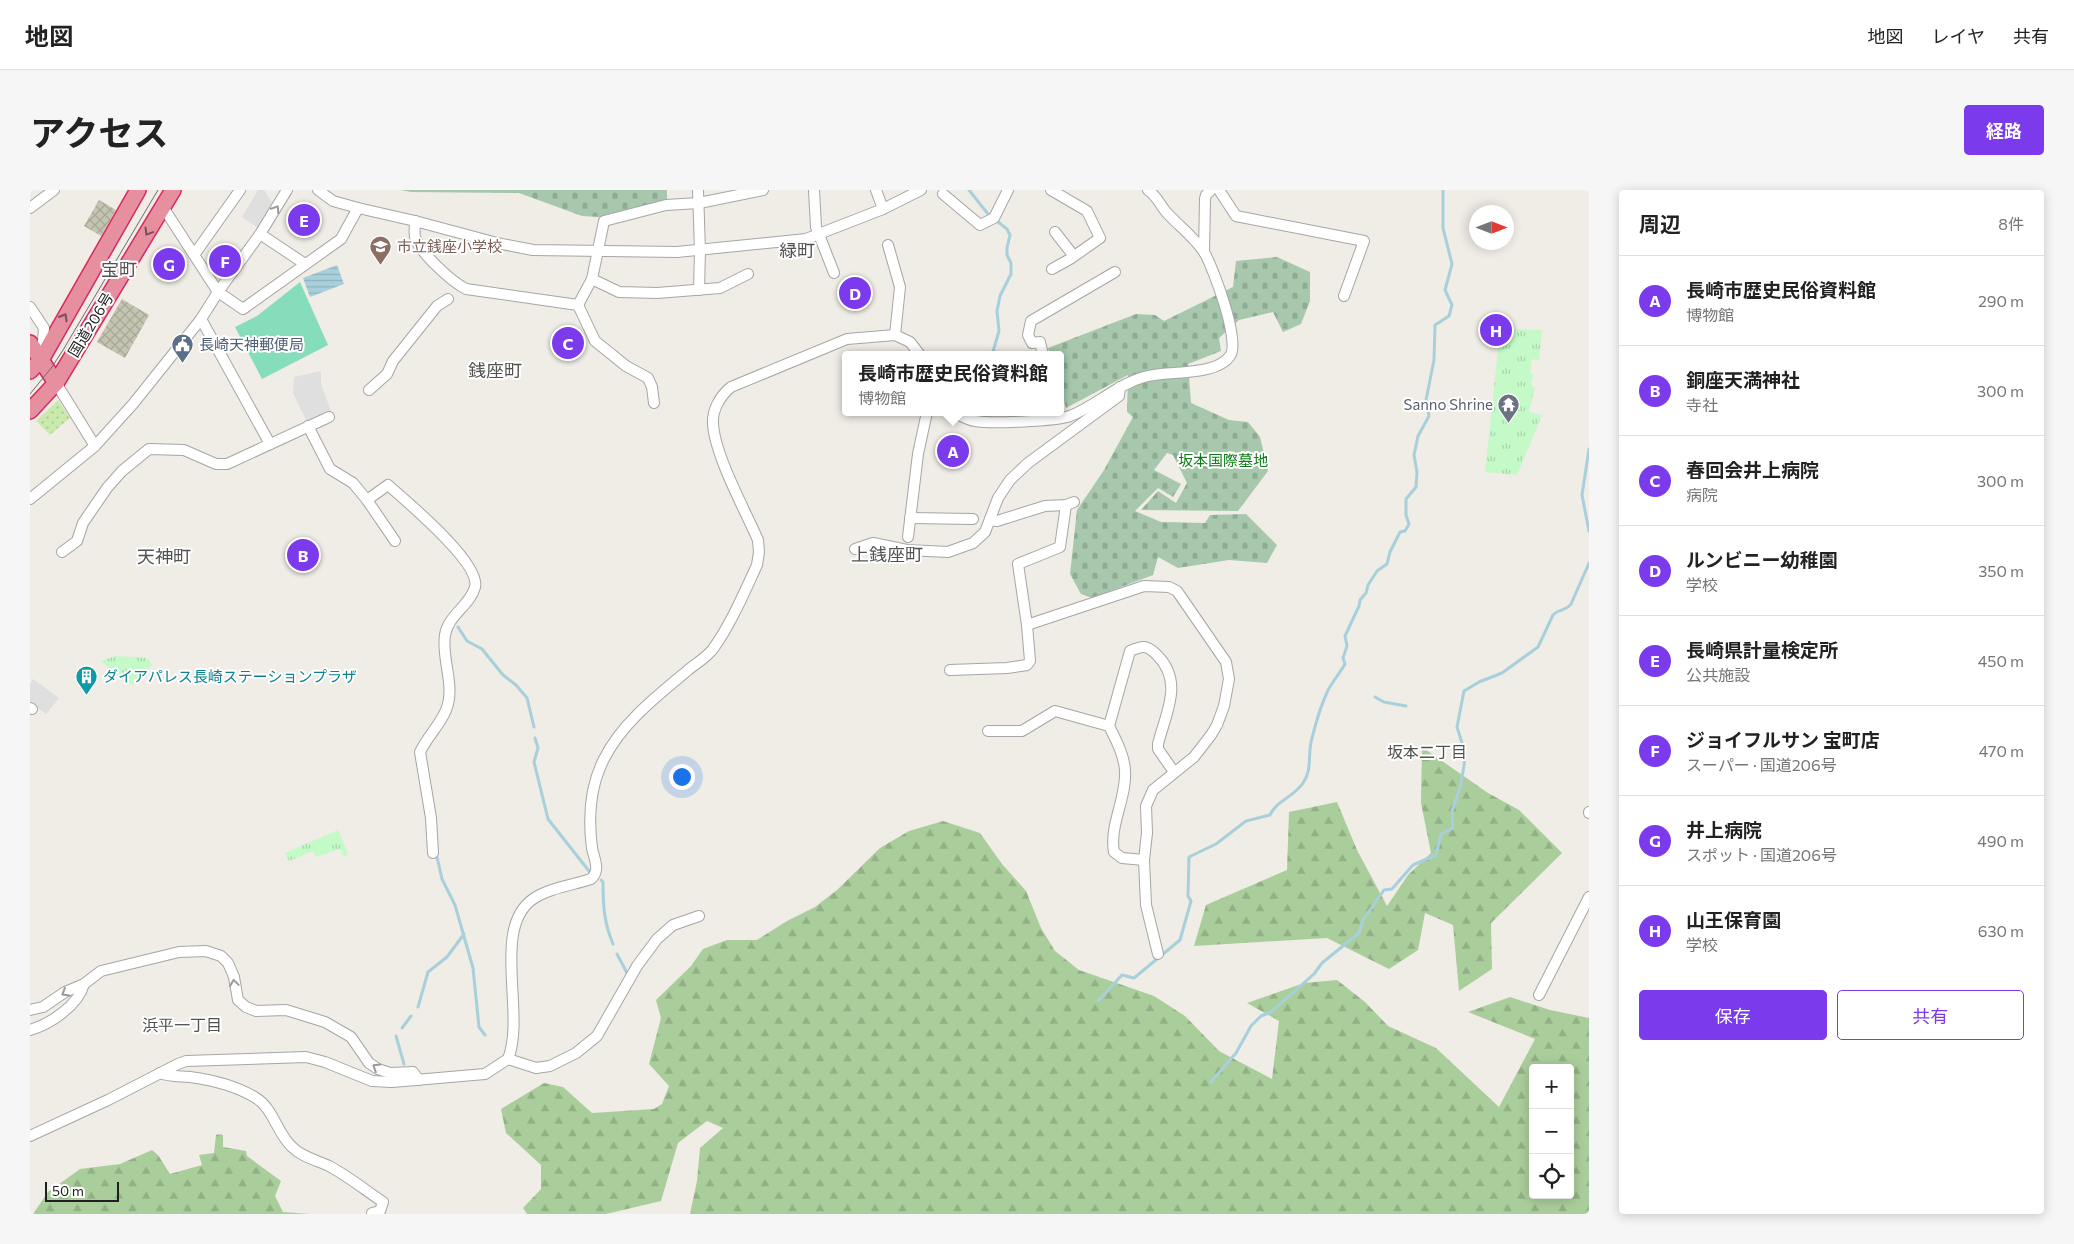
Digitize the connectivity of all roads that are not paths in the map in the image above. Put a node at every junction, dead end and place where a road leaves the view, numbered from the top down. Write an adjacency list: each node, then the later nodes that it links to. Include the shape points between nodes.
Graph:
1 (54, 190): 20 (street)
2 (138, 190): 50 (highway, 国道206号, one-way to 2)
3 (173, 190): 19 (highway, 国道206号)
4 (240, 190): 31 (street)
5 (288, 190): 25 (street, one-way to 5)
6 (318, 190): 21 (street, via 333,201)
7 (698, 190): 18 (street)
8 (763, 190): 18 (street)
9 (814, 190): 26 (street, via 816,227)
10 (876, 190): 22 (street)
11 (921, 190): 22 (street)
12 (1051, 190): 32 (street, via 1088,211 1100,238)
13 (1148, 190): 30 (street)
14 (1211, 190): 30 (street, via 1205,199)
15 (1219, 190): 41 (street, via 1236,216 1364,241)
16 (1006, 191): 17 (street, via 994,218 980,225)
17 (943, 194)
18 (699, 203): 28 (street, via 666,205 604,221); 29 (street)
19 (163, 207): 31 (street); 51 (highway, 国道206号, one-way to 51)
20 (30, 208)
21 (358, 208): 23 (street); 33 (street, via 341,239)
22 (883, 209): 26 (street)
23 (415, 221): 28 (street, via 533,250); 43 (street, via 415,237 420,247 453,282 466,289)
24 (1055, 232): 32 (street)
25 (260, 234): 33 (street); 40 (street)
26 (820, 236): 29 (street); 36 (street)
27 (888, 245): 46 (street, via 900,287)
28 (600, 250): 29 (street); 38 (street)
29 (700, 251): 39 (street)
30 (1204, 252): 52 (street, via 1229,319 1234,347 1232,354 1224,364 1145,377)
31 (194, 255): 40 (street)
32 (1073, 255): 34 (street)
33 (305, 264): 40 (street, via 243,309)
34 (1052, 269)
35 (1115, 272): 49 (street, via 1031,321 1028,335 1032,343 1040,342)
36 (834, 273)
37 (748, 274): 39 (street, via 720,288)
38 (592, 279): 39 (street, via 618,292); 43 (street)
39 (699, 290)
40 (218, 292): 45 (street)
41 (1344, 296)
42 (448, 299): 53 (street, via 437,306 387,374)
43 (578, 305): 54 (street, via 595,341 626,366 648,378)
44 (30, 307): 50 (street, via 44,328)
45 (201, 320): 60 (street); 61 (street)
46 (895, 334): 48 (street, via 910,342); 85 (street, via 847,339 833,344 731,387 720,398 714,416 714,432 721,457 758,540 757,565 713,649 644,709 622,731 604,758 594,784 589,820 597,868 595,876 533,899 520,913 514,925 511,946 514,1042)
47 (30, 343): 50 (highway)
48 (917, 351)
49 (1042, 351)
50 (34, 362): 51 (highway)
51 (56, 382): 55 (highway, 国道206号); 61 (street)
52 (1120, 387): 57 (street, via 1060,418 975,421); 66 (street, via 1119,396 1028,462 1010,480 998,498)
53 (368, 390)
54 (654, 403)
55 (30, 411)
56 (926, 416): 64 (street)
57 (963, 416)
58 (329, 417): 59 (street)
59 (308, 426): 60 (street); 63 (street, via 330,469 353,483)
60 (270, 444): 70 (street, via 236,461 221,464 184,450 149,450 122,471 107,488 83,522 77,541)
61 (95, 446): 62 (street)
62 (30, 499)
63 (367, 500): 68 (street); 76 (street, via 388,485 436,527 475,578 470,596 447,626 444,652 448,668 446,711 420,752)
64 (910, 518): 65 (street); 67 (street)
65 (973, 519)
66 (990, 520): 69 (street, via 985,532 974,543 948,552 906,550 872,543); 71 (street, via 997,521 1044,506 1070,504 1060,547 1018,564)
67 (908, 536)
68 (395, 541)
69 (855, 549)
70 (62, 552)
71 (1027, 625): 72 (street, via 1030,661 1027,665); 75 (street, via 1144,586 1169,587 1177,591 1226,662 1229,679 1217,725 1198,752)
72 (950, 670)
73 (1109, 726): 74 (street, via 1055,711 1022,731); 75 (street, via 1130,651 1141,646 1149,647 1169,670 1172,681 1158,749); 77 (street, via 1125,770 1114,852 1122,858)
74 (988, 731)
75 (1174, 772): 77 (street, via 1148,798)
76 (433, 853)
77 (1144, 860): 80 (street, via 1146,905)
78 (1589, 897): 82 (street)
79 (700, 916): 85 (street, via 673,925 657,939 637,966 597,1036 576,1053 550,1066 536,1068)
80 (1158, 954)
81 (84, 984): 83 (street, one-way to 83, via 43,1007); 84 (street, via 80,995 70,1006 42,1026); 87 (street, one-way to 81, via 414,1072 378,1069 369,1063 351,1037 325,1022 286,1010 256,1011 246,1007 238,1000 228,963 221,956 206,951 179,952 101,971)
82 (1539, 995)
83 (30, 1010)
84 (30, 1030)
85 (508, 1060): 87 (street, via 485,1074)
86 (160, 1073): 87 (street, via 186,1061 306,1057 372,1081); 88 (street); 89 (street, via 222,1084 258,1098 292,1148 330,1167 383,1202 380,1211)
87 (419, 1080)
88 (30, 1136)
89 (372, 1213)

